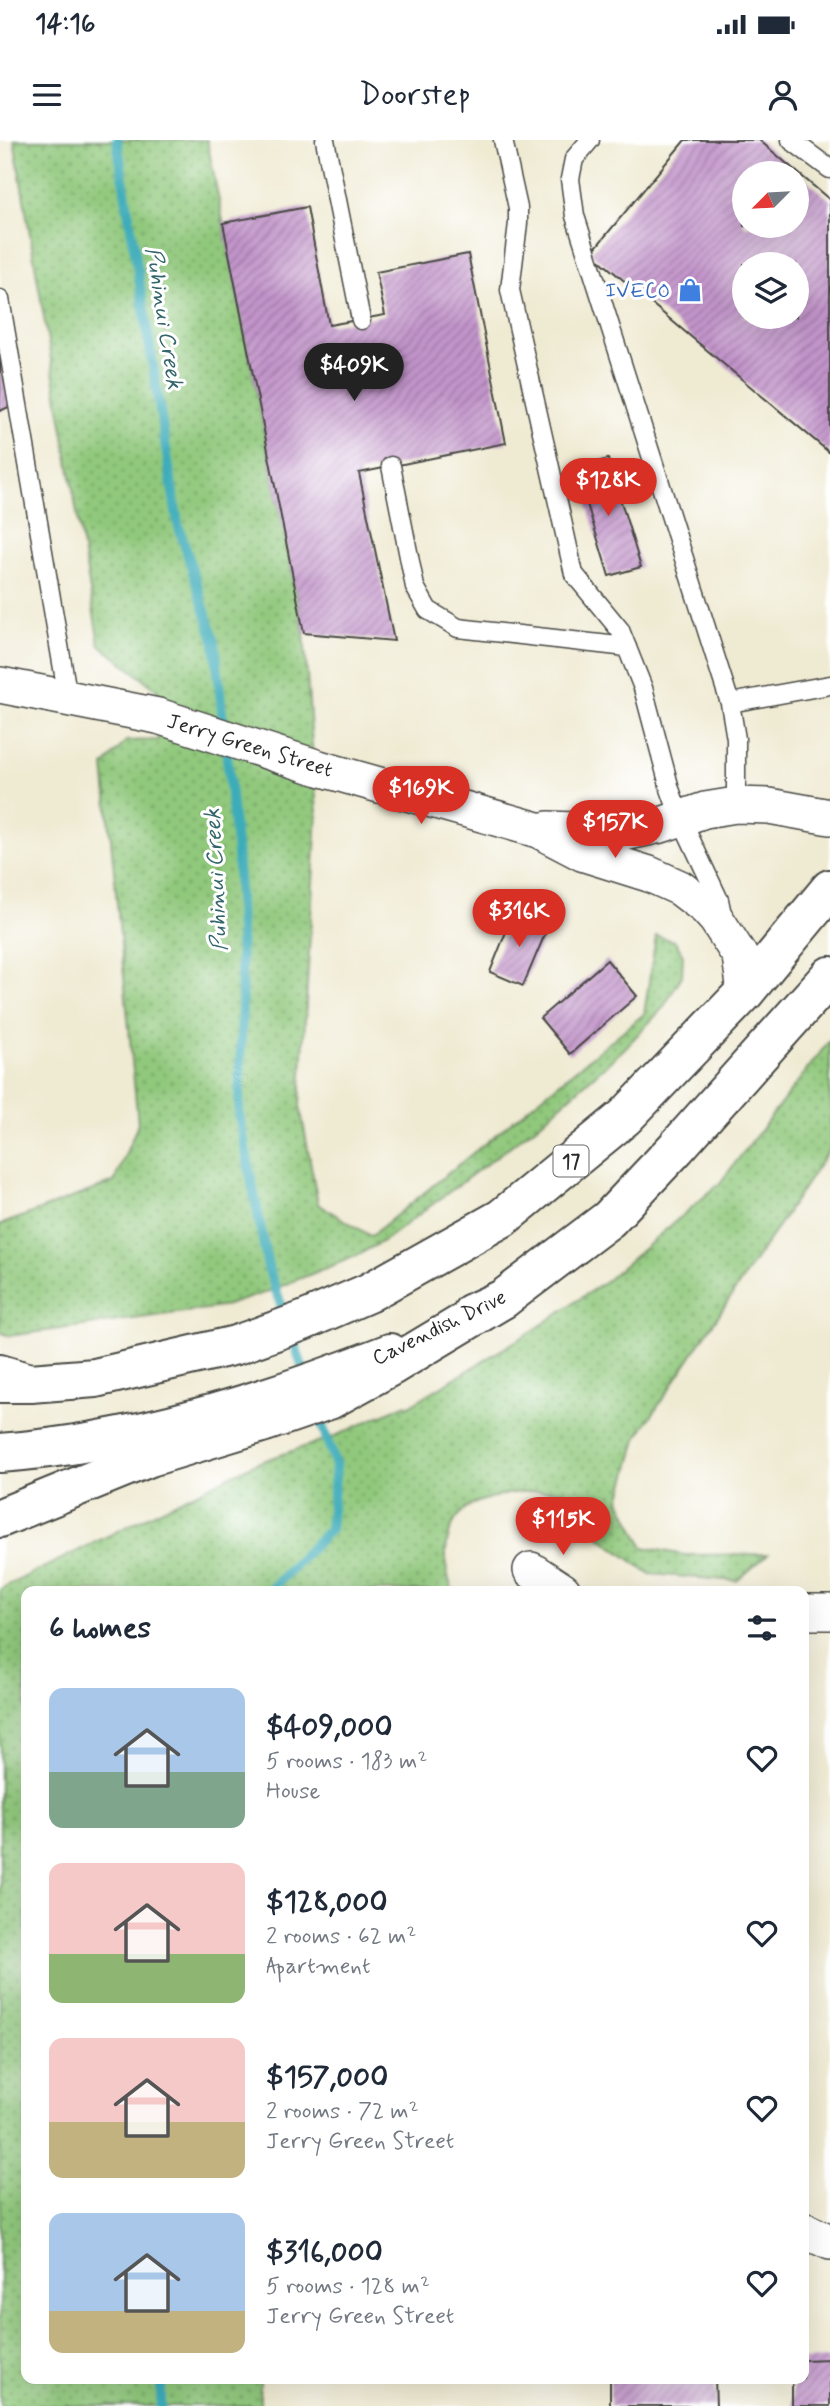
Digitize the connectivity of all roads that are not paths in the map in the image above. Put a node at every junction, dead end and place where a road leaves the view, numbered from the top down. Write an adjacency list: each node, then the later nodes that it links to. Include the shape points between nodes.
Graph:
1 (325, 140): 7 (lane)
2 (503, 140): 9 (lane, via 518,208 510,290 574,574 615,622)
3 (590, 140): 13 (lane, via 574,159 570,179 575,216)
4 (791, 140): 5 (lane)
5 (830, 169)
6 (0, 299): 12 (lane)
7 (361, 320)
8 (391, 466): 9 (lane, via 415,587 428,610 458,628)
9 (627, 647): 15 (lane)
10 (0, 685): 12 (street, Jerry Green Street)
11 (830, 685): 13 (lane)
12 (68, 698): 17 (street, Jerry Green Street, via 158,716 319,768)
13 (730, 703): 14 (lane, via 736,739)
14 (736, 805): 15 (street, Jerry Green Street); 16 (street, Jerry Green Street)
15 (680, 817): 17 (street, Jerry Green Street, via 629,832); 19 (lane, via 719,900)
16 (830, 817)
17 (538, 830): 19 (street, Jerry Green Street, via 582,853 680,888 706,908)
18 (830, 889): 21 (main road, 17)
19 (727, 935): 21 (street, Jerry Green Street, via 740,956)
20 (830, 976): 23 (main road, Cavendish Drive, via 609,1219 503,1299 391,1359 329,1400)
21 (745, 992): 22 (main road, 17, via 625,1117 502,1218 368,1293 236,1345 94,1378)
22 (10, 1380)
23 (260, 1411): 24 (main road, via 200,1417 90,1442); 25 (main road)
24 (0, 1453)
25 (0, 1518)
26 (531, 1570): 27 (street)
27 (555, 1586)
28 (809, 1612): 29 (street)
29 (830, 1612)
30 (809, 2233): 31 (street)
31 (830, 2242)

